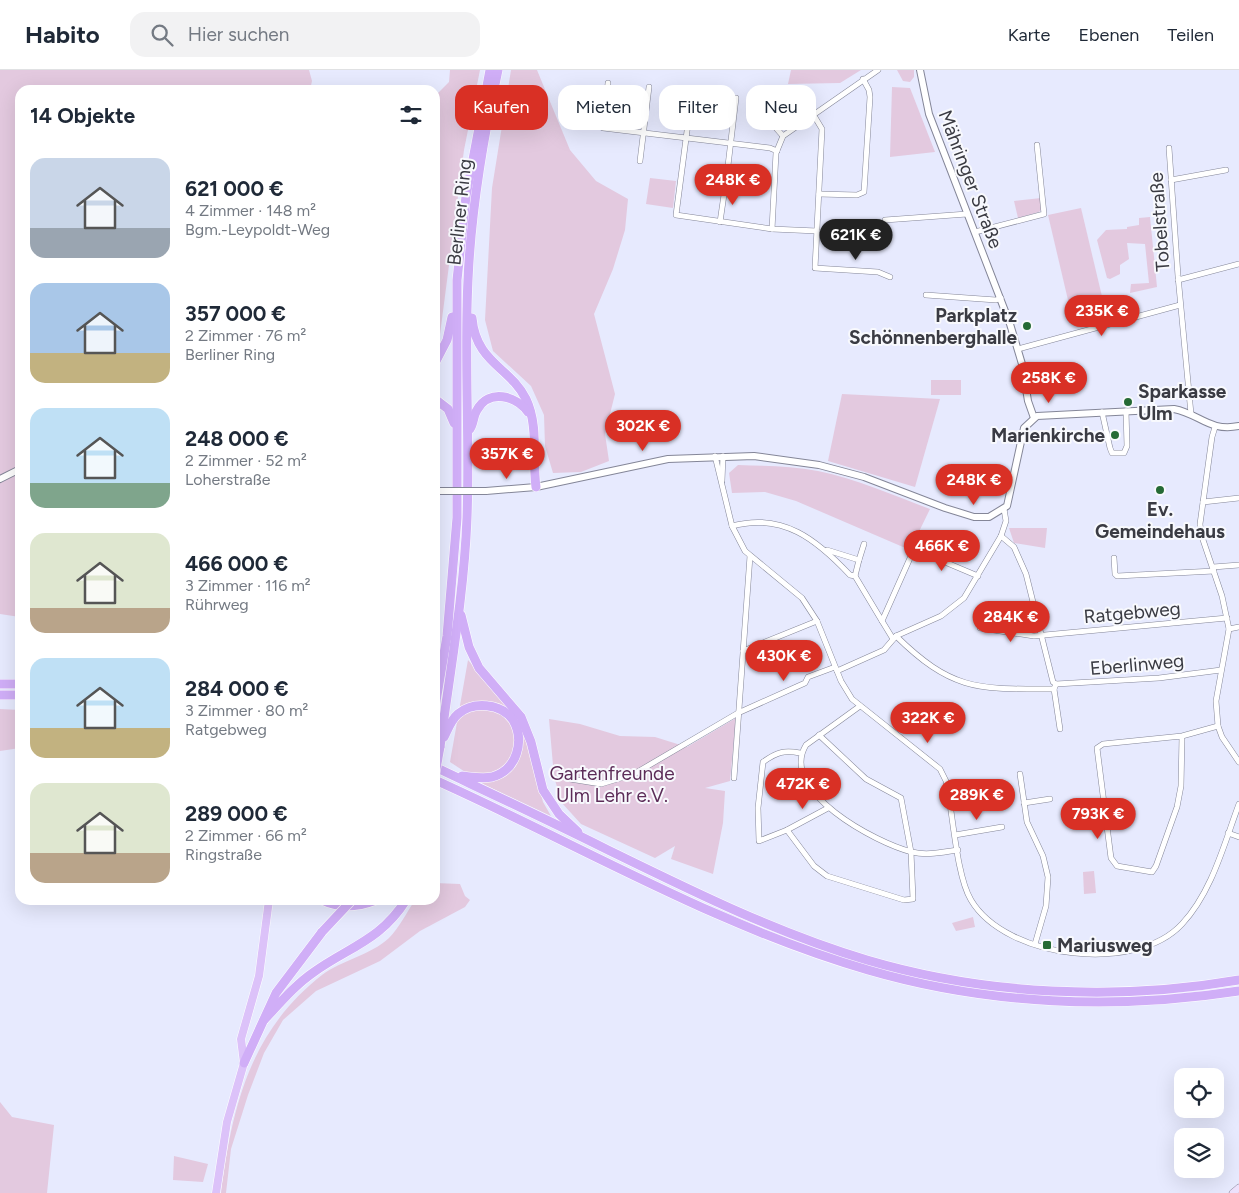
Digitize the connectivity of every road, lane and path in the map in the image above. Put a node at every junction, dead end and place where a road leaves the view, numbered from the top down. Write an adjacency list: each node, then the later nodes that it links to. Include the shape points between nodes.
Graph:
1 (490, 70): 36 (highway, Berliner Ring, via 466,196)
2 (498, 70): 35 (highway, Berliner Ring, via 481,154)
3 (878, 70): 5 (street)
4 (920, 70): 27 (street, Mähringer Straße, via 929,114)
5 (863, 80): 7 (street); 26 (street, via 870,97 864,192 858,195)
6 (608, 83): 14 (street, via 603,128)
7 (816, 112)
8 (816, 119): 26 (street, via 822,129)
9 (643, 130): 14 (street)
10 (687, 130): 16 (street)
11 (732, 130): 17 (street)
12 (778, 130): 15 (street)
13 (791, 130): 15 (street)
14 (643, 133): 16 (street); 21 (street)
15 (783, 136): 20 (street)
16 (686, 137): 17 (street); 29 (street, via 676,215)
17 (730, 144): 20 (street); 23 (street)
18 (1037, 145): 32 (street, via 1044,214)
19 (1169, 148): 24 (street, Tobelstraße)
20 (777, 151): 30 (street)
21 (640, 162)
22 (1226, 170): 24 (street)
23 (726, 174)
24 (1171, 180): 37 (street, Tobelstraße)
25 (725, 188): 29 (street)
26 (819, 194): 31 (street)
27 (968, 214): 28 (street); 32 (street, Mähringer Straße)
28 (885, 220)
29 (720, 222): 30 (street)
30 (772, 230): 31 (street)
31 (817, 230): 34 (street, via 815,268 878,272)
32 (975, 232): 39 (street, Mähringer Straße)
33 (1239, 264): 37 (street)
34 (890, 277)
35 (468, 278): 47 (highway, via 476,338 487,358 521,391); 51 (highway, Berliner Ring)
36 (457, 280): 42 (highway, via 447,340); 52 (highway, Berliner Ring)
37 (1178, 280): 40 (street, Tobelstraße)
38 (926, 295): 39 (street)
39 (1001, 298): 41 (street, Mähringer Straße)
40 (1180, 305): 41 (street); 46 (street, Tobelstraße)
41 (1018, 348): 48 (street, Mähringer Straße)
42 (440, 353)
43 (440, 401): 52 (highway, via 451,414)
44 (1102, 412): 45 (street); 45 (street, via 1110,448 1117,454 1124,453 1127,446); 48 (street)
45 (1126, 412): 46 (street, via 1174,409)
46 (1190, 414): 50 (street)
47 (532, 417): 51 (highway, via 514,399 491,398 476,411); 57 (highway)
48 (1034, 418): 62 (street, via 1024,428 1010,499)
49 (1239, 426): 50 (street)
50 (1215, 427): 61 (street)
51 (468, 434): 76 (highway, Berliner Ring, via 467,519)
52 (458, 438): 84 (highway, Berliner Ring, via 457,518)
53 (715, 456): 54 (street); 57 (street, via 652,461); 58 (street)
54 (723, 456): 58 (street); 62 (street, via 754,456 818,465 864,477 974,517 989,517)
55 (15, 472): 56 (street)
56 (0, 479)
57 (536, 487): 59 (street, bridge)
58 (722, 487): 63 (street)
59 (440, 490)
60 (1239, 498): 61 (street)
61 (1203, 502): 73 (street, via 1201,534)
62 (1004, 509): 64 (street, via 1007,516)
63 (732, 526): 67 (street, via 754,522 775,524 804,535); 69 (street)
64 (1001, 536): 75 (street); 83 (street, via 1019,554)
65 (920, 538): 68 (street)
66 (864, 544): 71 (street)
67 (824, 549): 71 (street); 74 (street, Eberlinweg)
68 (914, 549): 75 (street); 79 (street)
69 (750, 556): 78 (street, via 793,589); 87 (street)
70 (1114, 558): 73 (street, via 1117,576)
71 (859, 560): 74 (street)
72 (1239, 565): 73 (street)
73 (1213, 569): 77 (street)
74 (854, 576): 79 (street, Eberlinweg)
75 (978, 576): 85 (street, via 964,598 953,608)
76 (460, 607): 102 (highway, Berliner Ring); 121 (highway, via 472,655 479,668 517,712 526,728 543,790 560,814)
77 (1227, 618): 82 (street); 83 (street, Ratgebweg)
78 (816, 621): 87 (street); 88 (street)
79 (882, 621): 85 (street, Eberlinweg)
80 (1239, 627): 82 (street)
81 (980, 628): 83 (street, Ratgebweg)
82 (1229, 629): 89 (street)
83 (1042, 635): 93 (street)
84 (446, 636): 86 (highway); 90 (highway, Berliner Ring)
85 (894, 638): 88 (street, via 884,650); 93 (street, Eberlinweg, via 935,670 966,684 1002,689)
86 (440, 651)
87 (743, 651): 97 (street)
88 (836, 669): 96 (street, via 846,690); 97 (street, via 808,678 805,683)
89 (1221, 670): 93 (street, Eberlinweg); 98 (street, via 1216,701)
90 (440, 674)
91 (0, 684): 92 (highway)
92 (15, 684)
93 (1055, 687): 99 (street)
94 (0, 695): 95 (highway)
95 (15, 695)
96 (860, 706): 100 (street); 112 (street, via 935,764)
97 (738, 713): 108 (street); 109 (street, via 634,774 601,784)
98 (1218, 726): 101 (street); 104 (street)
99 (1060, 729)
100 (819, 735): 103 (street); 124 (street, via 866,779 901,798)
101 (1182, 736): 101 (street, via 1103,744 1097,748 1111,858 1117,866 1145,873 1152,872 1156,866 1177,807 1181,786)
102 (440, 747): 107 (highway, via 450,723 458,714 480,705 506,713 517,729 517,754 508,769 486,778)
103 (800, 753): 116 (street, via 799,765 805,780); 118 (street, via 778,752 763,762 758,808 759,841)
104 (1239, 762)
105 (440, 769): 107 (highway)
106 (1020, 774): 114 (street)
107 (454, 776): 121 (highway)
108 (734, 778)
109 (570, 780)
110 (440, 782): 132 (highway, via 715,912 811,951 890,976 998,996 1065,1001 1150,1000)
111 (974, 784): 112 (street)
112 (948, 789): 120 (street)
113 (1050, 800): 114 (street)
114 (1024, 803): 130 (street, via 1027,822 1043,856 1048,877 1046,906)
115 (1239, 804): 119 (street)
116 (828, 808): 118 (street); 124 (street, via 859,829)
117 (1002, 827): 120 (street)
118 (787, 830): 124 (street, via 814,866 827,876 904,900 913,899)
119 (1228, 833): 122 (street); 130 (street, via 1194,908 1182,924 1164,939 1134,951 1105,953 1060,951)
120 (955, 835): 123 (street)
121 (583, 837): 131 (highway, via 780,929 866,960 937,977 1083,991 1149,990)
122 (1239, 837)
123 (958, 850): 124 (street, via 924,854); 130 (street, via 966,888 979,912 998,927)
124 (911, 852)
125 (268, 905): 134 (main road, via 261,960 241,1039)
126 (336, 905): 128 (highway)
127 (347, 905): 133 (highway, bridge, via 286,978)
128 (354, 905)
129 (402, 905): 133 (highway, via 370,940 315,971)
130 (1035, 944)
131 (1239, 980)
132 (1239, 991)
133 (264, 1020): 134 (highway)
134 (244, 1063): 136 (main road, via 227,1122)
135 (1239, 1188): 137 (main road)
136 (216, 1193)
137 (1233, 1193)

